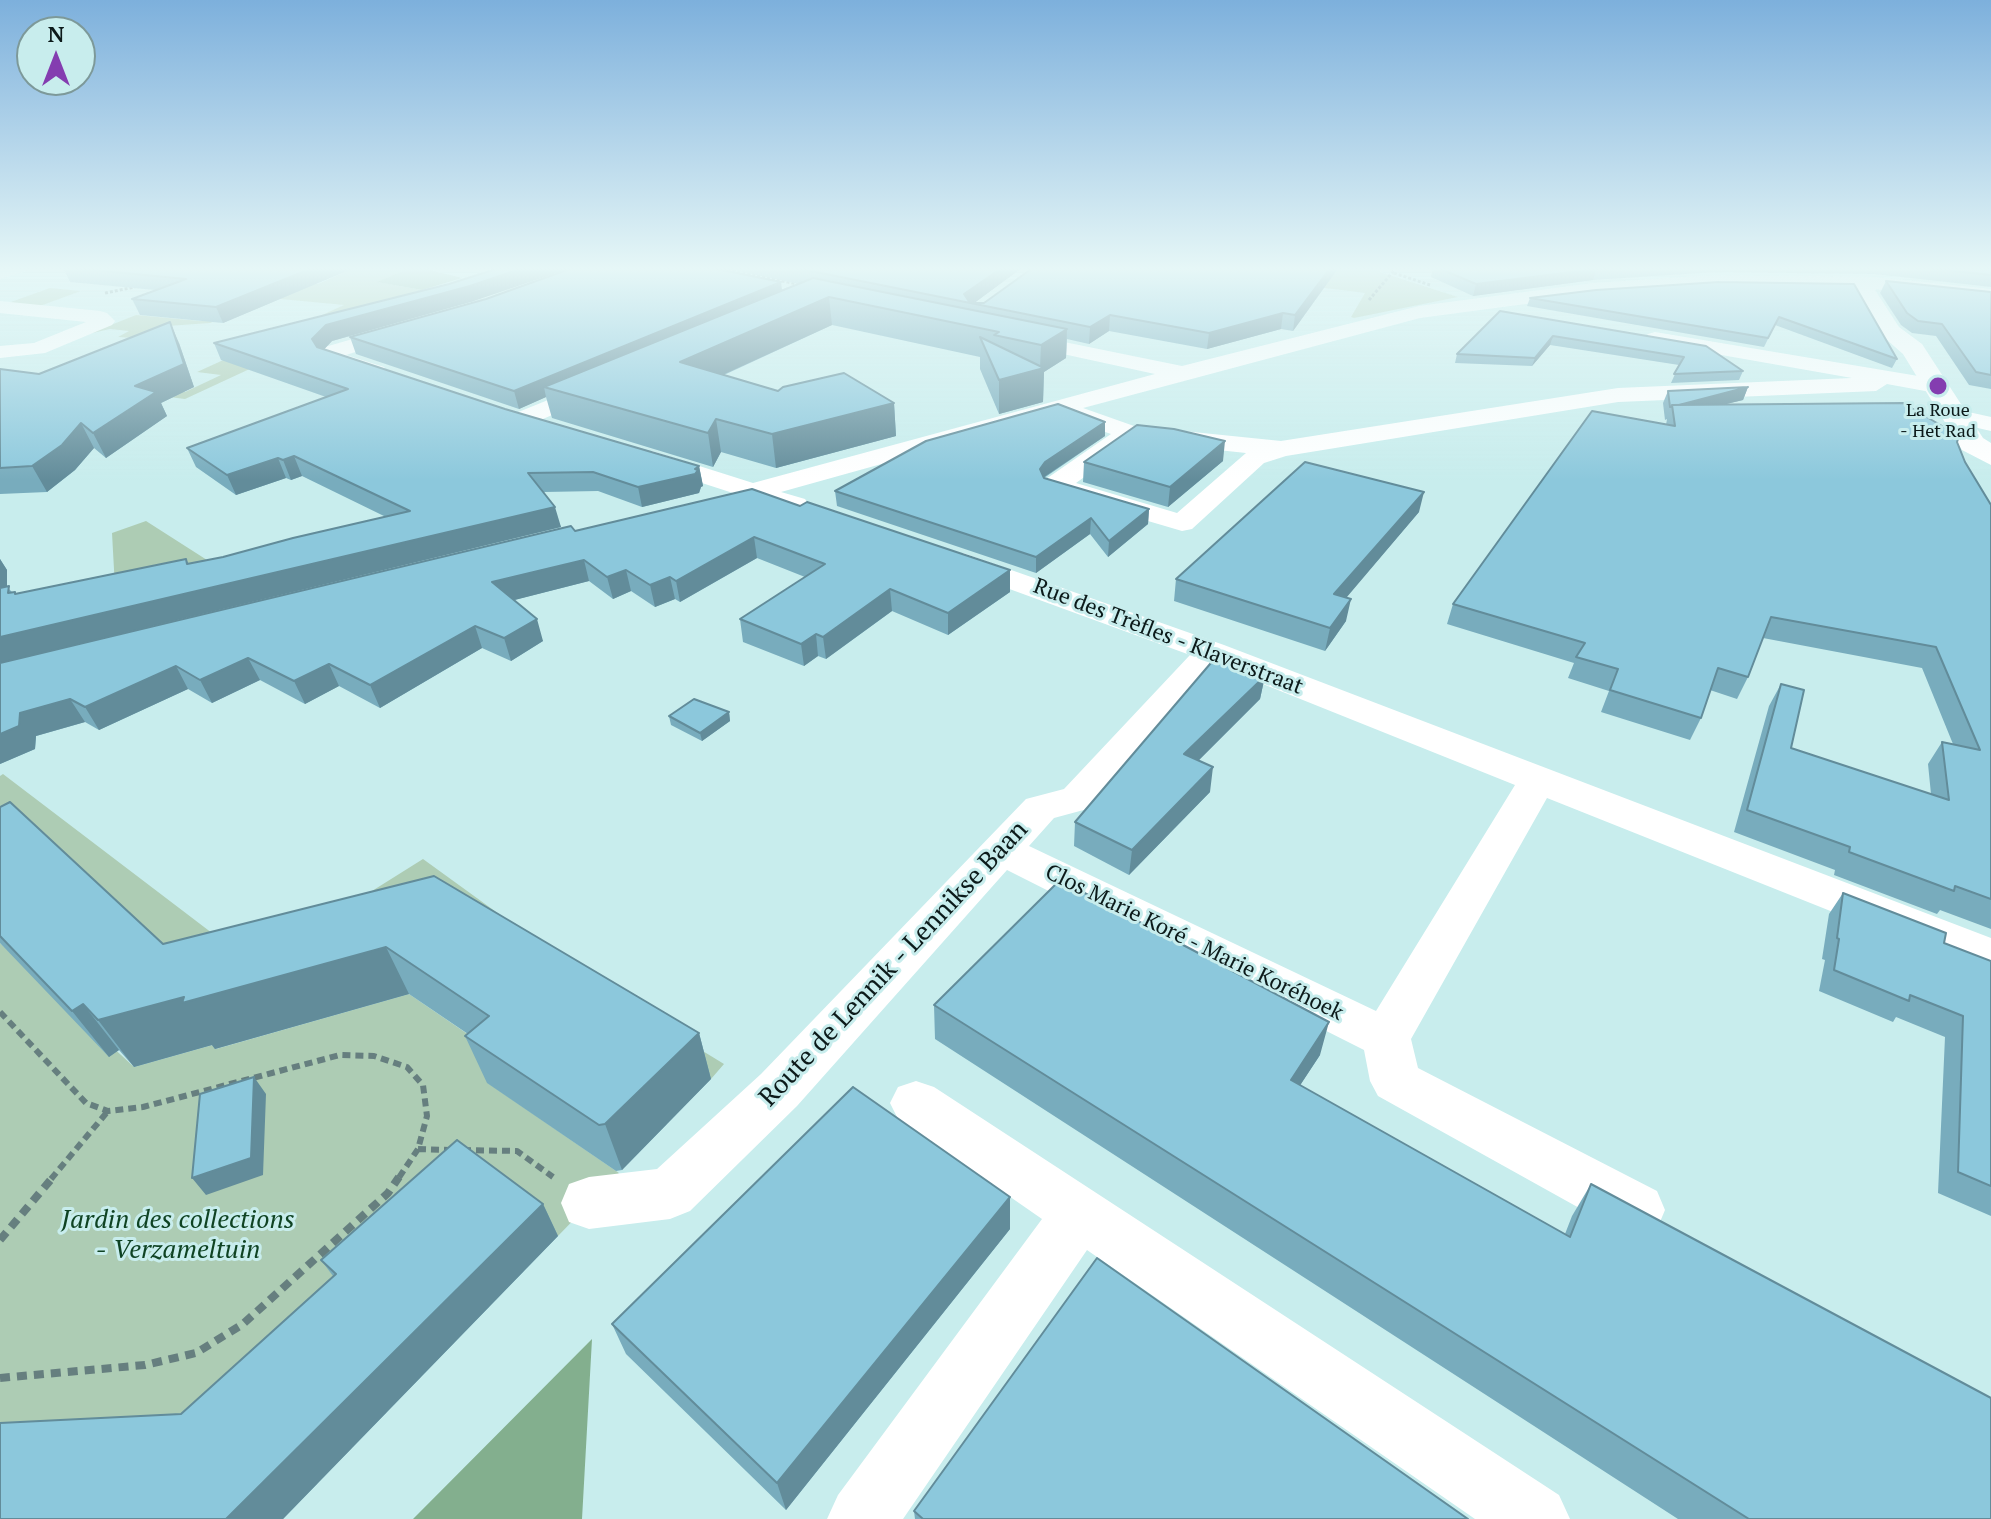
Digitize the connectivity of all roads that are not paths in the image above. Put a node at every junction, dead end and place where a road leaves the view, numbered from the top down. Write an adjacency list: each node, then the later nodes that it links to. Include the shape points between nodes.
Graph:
1 (65, 338): 10 (street, via 38,349)
2 (376, 338): 14 (street, via 340,348 332,356)
3 (1046, 338): 12 (street)
4 (1072, 338): 11 (street)
5 (1312, 338): 11 (street)
6 (1654, 338): 13 (street)
7 (1898, 338): 9 (main road)
8 (1918, 338): 9 (main road)
9 (1913, 349): 16 (main road)
10 (0, 352)
11 (1223, 362): 12 (street)
12 (1182, 373): 17 (street)
13 (1878, 377): 16 (street); 23 (street, via 1876,384 1618,395)
14 (400, 380)
15 (613, 381): 19 (street)
16 (1936, 386): 22 (main road, via 1955,416)
17 (1058, 407): 21 (street); 26 (street)
18 (490, 410): 19 (street)
19 (520, 420): 20 (street)
20 (551, 429)
21 (1130, 433): 23 (street); 23 (street, via 1055,485 1182,523 1255,458)
22 (1985, 441): 25 (main road, via 1965,459)
23 (1281, 449)
24 (627, 452): 26 (street)
25 (1978, 484)
26 (753, 491): 27 (street); 28 (street)
27 (699, 504)
28 (826, 515)
29 (932, 551): 30 (street, Rue des Trèfles - Klaverstraat)
30 (1212, 652): 31 (street, Rue des Trèfles - Klaverstraat); 32 (street, Route de Lennik - Lennikse Baan, via 1077,799 1040,808)
31 (1538, 780): 33 (street, Rue des Trèfles - Klaverstraat); 34 (street)
32 (1002, 850): 34 (street, Clos Marie Koré - Marie Koréhoek); 36 (street, Route de Lennik - Lennikse Baan, via 779,1090 670,1193)
33 (1991, 957)
34 (1386, 1038): 38 (street, via 1396,1081)
35 (916, 1103): 37 (street)
36 (589, 1203)
37 (1080, 1213): 39 (street); 40 (street)
38 (1686, 1237)
39 (862, 1519)
40 (1535, 1519)

